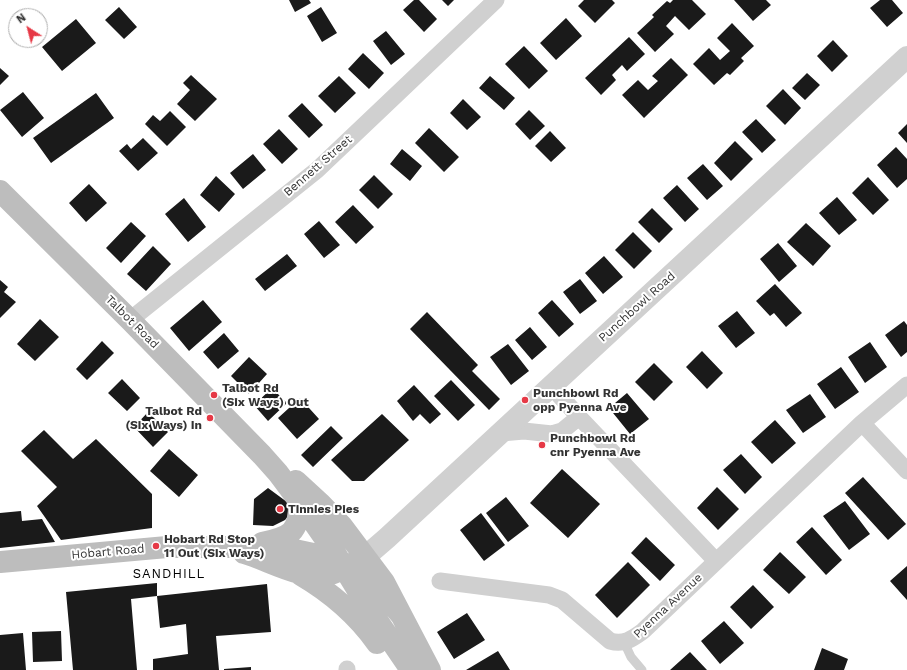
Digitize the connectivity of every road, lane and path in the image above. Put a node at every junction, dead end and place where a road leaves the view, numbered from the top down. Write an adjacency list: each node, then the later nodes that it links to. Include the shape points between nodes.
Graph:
1 (496, 0): 4 (street, Bennett Street, via 317,170)
2 (907, 57): 6 (street, Punchbowl Road)
3 (0, 191): 4 (main road, Talbot Road)
4 (130, 320): 10 (main road, Talbot Road)
5 (907, 385): 8 (street, Pyenna Avenue)
6 (551, 386): 7 (street); 9 (street, Punchbowl Road)
7 (579, 417): 9 (street, via 562,431 552,434 524,431); 16 (street)
8 (862, 423): 11 (street); 16 (street, Pyenna Avenue)
9 (501, 433): 15 (street, Punchbowl Road)
10 (262, 454): 12 (main road, Talbot Road); 15 (main road, Talbot Road, via 321,504)
11 (907, 471)
12 (299, 501): 14 (main road, via 298,521 289,534 282,539); 18 (main road, Talbot Road)
13 (216, 546): 14 (main road, Hobart Road); 17 (main road, Hobart Road, via 167,547); 19 (main road, Hobart Road, via 256,556)
14 (248, 547): 18 (main road, Hobart Road, via 266,546 306,551)
15 (366, 557): 18 (main road, Hobart Road); 21 (main road, Hobart Road, via 384,582)
16 (716, 561): 22 (street, Pyenna Avenue, via 643,632)
17 (0, 562)
18 (344, 567): 19 (main road, Hobart Road, via 325,575); 21 (main road, Hobart Road, via 374,588); 24 (main road)
19 (296, 572): 23 (main road, via 324,589 357,618)
20 (440, 581): 22 (street, Pyenna Avenue, via 549,595 562,600 610,641)
21 (401, 615): 25 (main road, Hobart Road)
22 (624, 642): 26 (lane, via 630,657)
23 (397, 670)
24 (411, 670)
25 (430, 670)
26 (642, 670)

